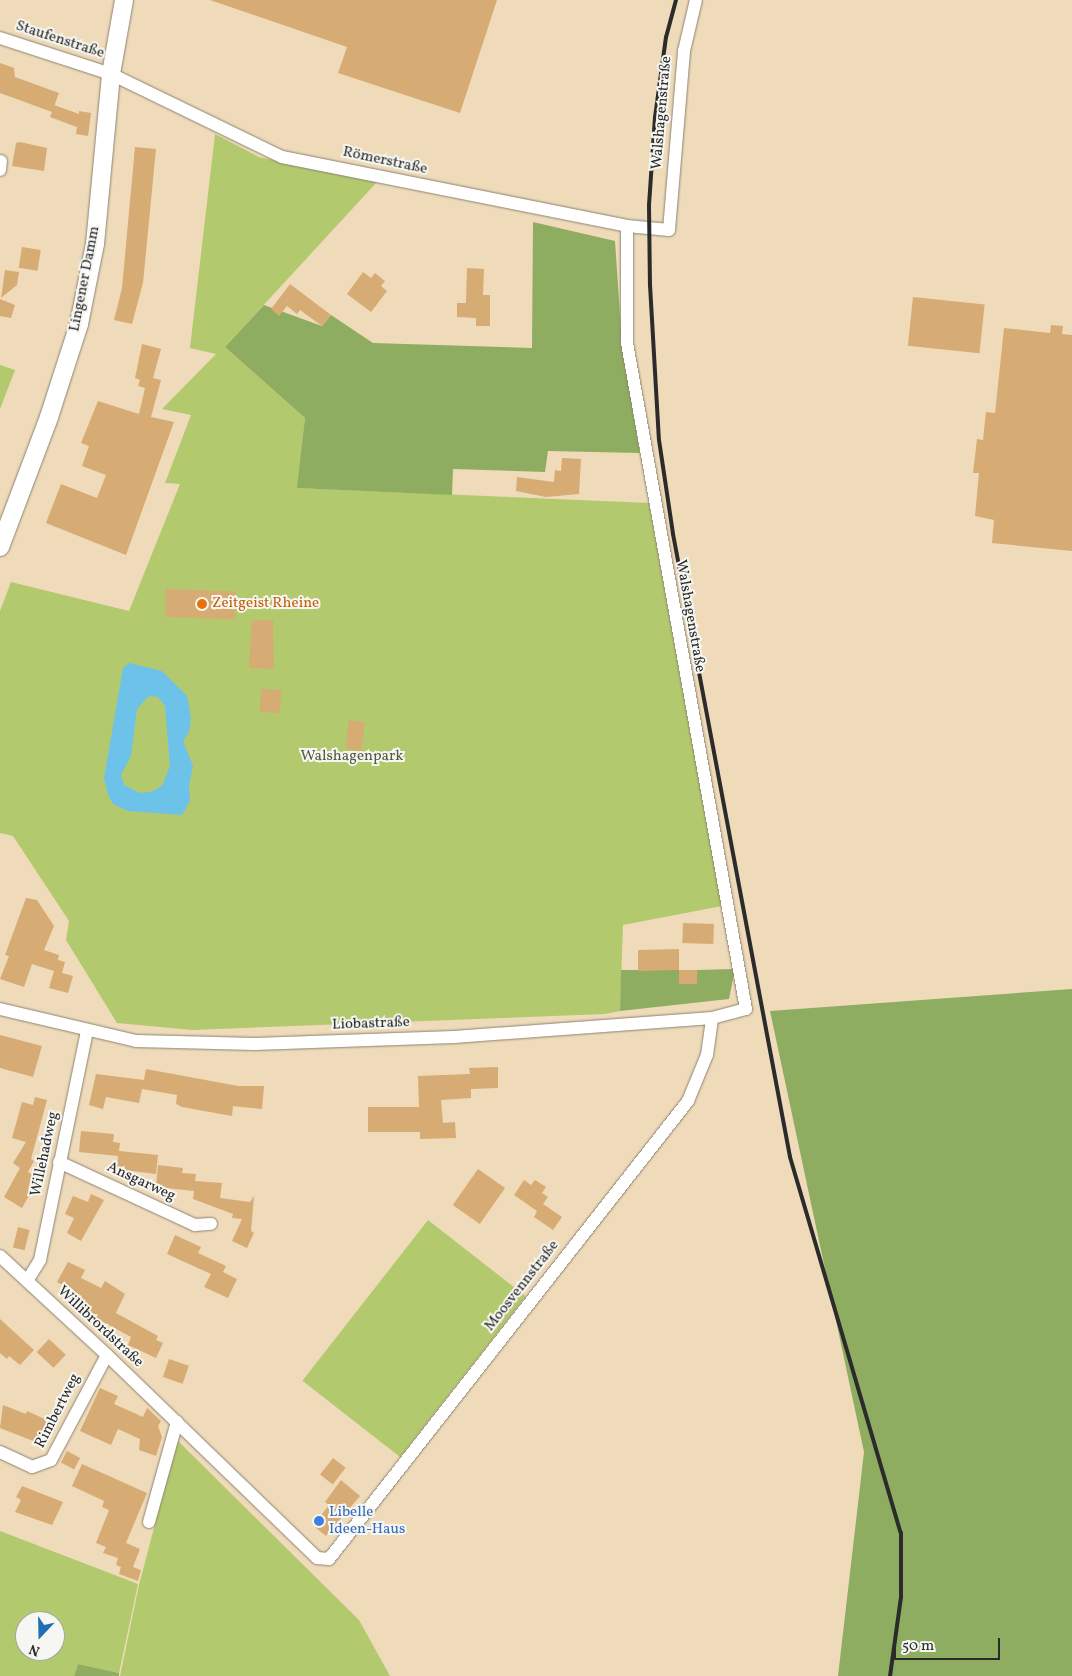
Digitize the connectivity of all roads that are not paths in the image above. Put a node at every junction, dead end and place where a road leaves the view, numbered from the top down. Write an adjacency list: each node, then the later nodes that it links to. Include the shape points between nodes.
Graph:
1 (124, 0): 4 (main road, Lingener Damm)
2 (696, 0): 8 (street, Walshagenstraße, via 684,51)
3 (0, 38): 4 (street, Staufenstraße)
4 (111, 74): 7 (street, Römerstraße, via 282,156); 9 (main road, Lingener Damm, via 94,244 79,324)
5 (1, 160): 6 (street)
6 (0, 170)
7 (626, 226): 8 (street, Römerstraße); 11 (street, Walshagenstraße, via 627,343)
8 (669, 230)
9 (0, 548)
10 (0, 1009): 13 (street, Liobastraße)
11 (746, 1009): 12 (street, Liobastraße)
12 (712, 1018): 13 (street, Liobastraße, via 419,1039 255,1044 136,1041); 22 (street, Moosvennstraße, via 707,1055 688,1101)
13 (87, 1031): 14 (street, Willehadweg)
14 (59, 1162): 15 (street, Ansgarweg, via 195,1225); 17 (street, Willehadweg, via 40,1260)
15 (211, 1224)
16 (0, 1256): 17 (street, Willibrordstraße)
17 (27, 1281): 18 (street, Willibrordstraße)
18 (107, 1355): 19 (street, Willibrordstraße); 20 (street, Rimbertweg, via 51,1460 32,1467)
19 (177, 1422): 21 (street); 22 (street, Willibrordstraße, via 317,1558)
20 (0, 1452)
21 (150, 1522)
22 (329, 1559)

